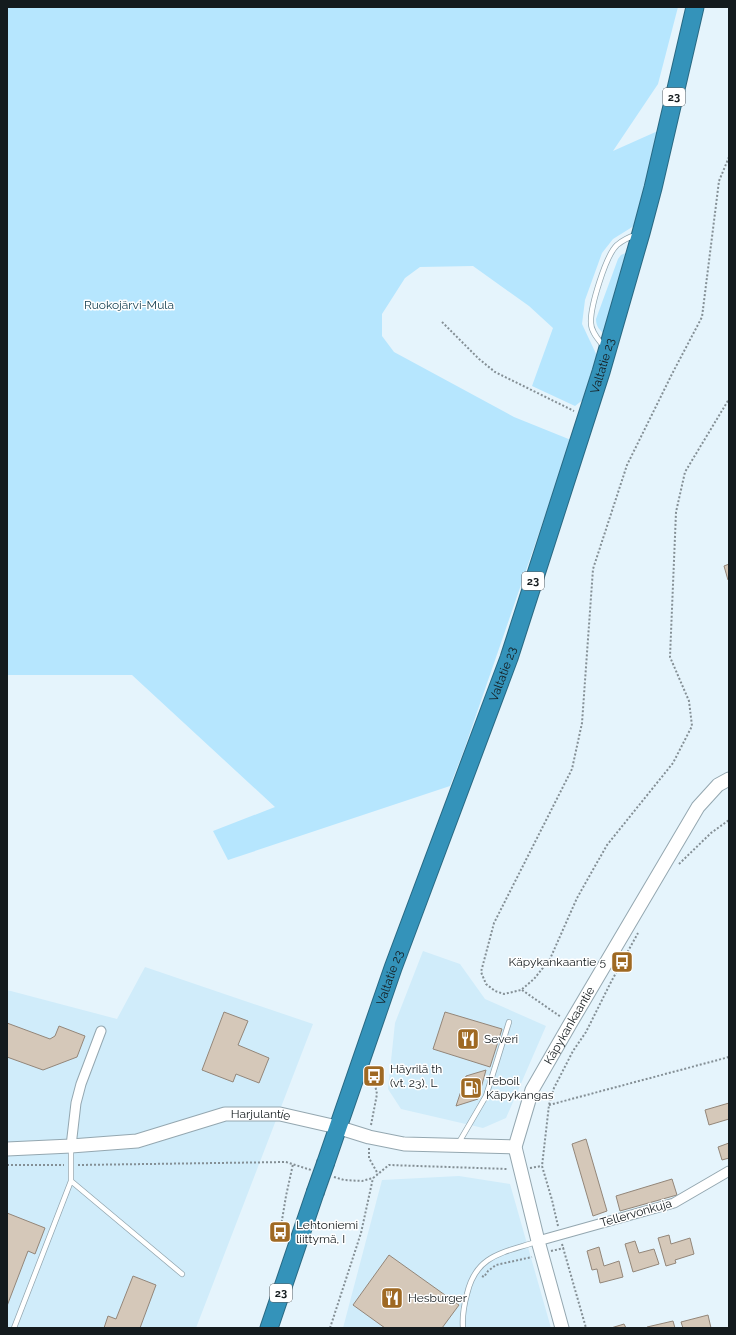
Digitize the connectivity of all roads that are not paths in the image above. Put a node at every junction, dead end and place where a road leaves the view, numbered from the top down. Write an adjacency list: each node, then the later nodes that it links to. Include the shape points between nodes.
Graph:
1 (695, 7): 2 (highway, Valtatie 23 / 23)
2 (641, 233): 3 (highway, Valtatie 23 / 23); 3 (lane, via 626,238 616,246 608,257 599,284 590,324)
3 (607, 351): 7 (highway, Valtatie 23 / 23, via 509,658 393,968)
4 (729, 779): 10 (street, Käpykankaantie, via 718,785 698,806 570,1024 532,1090)
5 (509, 1022): 8 (lane, via 486,1096)
6 (101, 1031): 9 (street, via 76,1103)
7 (337, 1127): 8 (street, Harjulantie, via 404,1144); 9 (street, Harjulantie, via 280,1114 225,1114 137,1141); 17 (highway, Valtatie 23 / 23, bridge)
8 (457, 1145): 10 (street, Harjulantie)
9 (71, 1146): 11 (street, Harjulantie); 13 (lane)
10 (515, 1147): 14 (street)
11 (7, 1149)
12 (729, 1171): 14 (street, Tellervonkuja, via 674,1203)
13 (71, 1181): 15 (lane); 16 (lane)
14 (538, 1241): 18 (lane, via 500,1253 481,1264 468,1288 463,1308); 19 (street)
15 (182, 1274)
16 (14, 1328)
17 (269, 1328)
18 (463, 1328)
19 (562, 1328)

